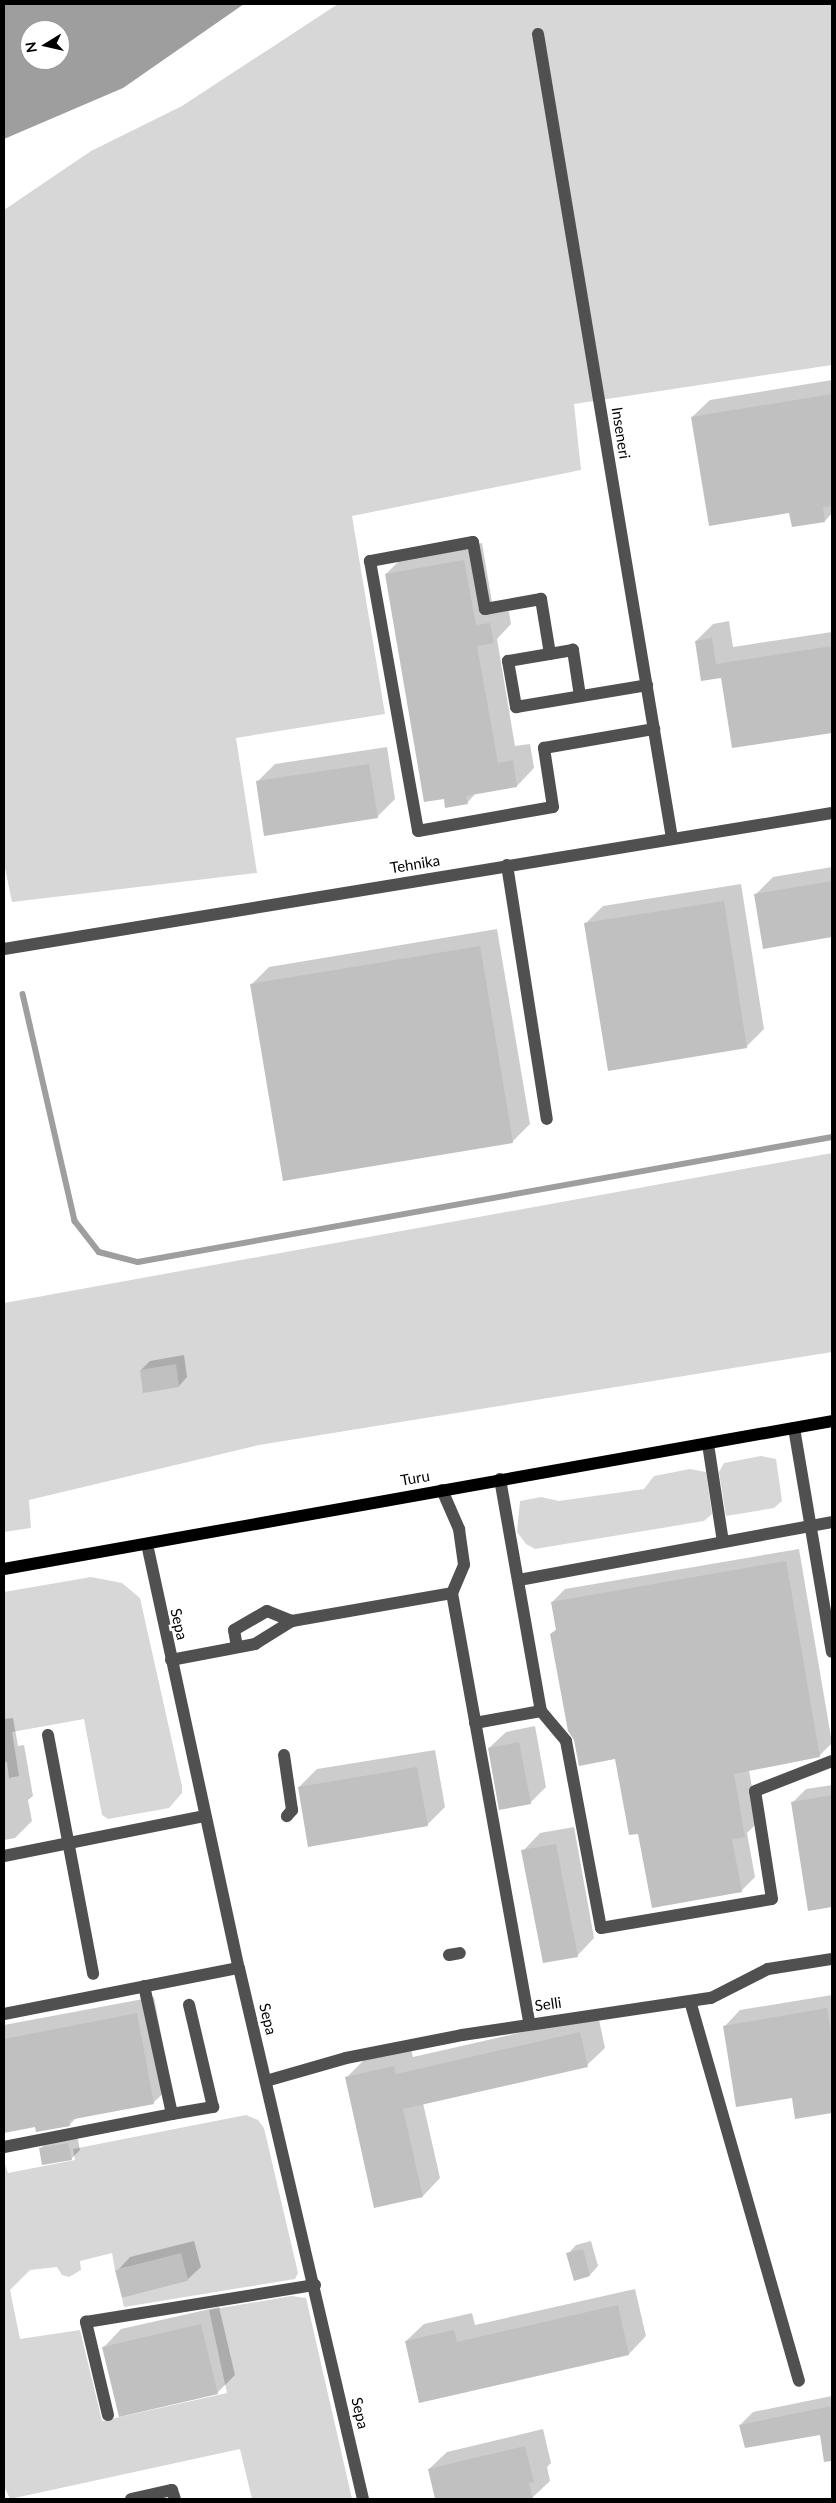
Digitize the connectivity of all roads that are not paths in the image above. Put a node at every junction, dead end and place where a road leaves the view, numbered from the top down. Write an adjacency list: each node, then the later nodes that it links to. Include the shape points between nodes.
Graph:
1 (538, 34): 3 (street, Inseneri)
2 (550, 654): 4 (street, via 573,650); 4 (street, via 508,661 516,707); 5 (street, via 541,599 485,609 473,542 370,561 418,831 553,807 544,748)
3 (647, 685): 4 (street); 5 (street, Inseneri)
4 (580, 696)
5 (654, 730): 7 (street, Inseneri)
6 (832, 813): 7 (street, Tehnika)
7 (672, 838): 8 (street, Tehnika)
8 (507, 866): 9 (street, Tehnika); 10 (street)
9 (4, 949)
10 (547, 1119)
11 (832, 1422): 12 (main road, Turu)
12 (794, 1428): 13 (main road, Turu); 17 (street)
13 (708, 1444): 14 (main road, Turu); 18 (street)
14 (500, 1479): 15 (main road, Turu); 21 (street)
15 (442, 1490): 19 (main road, Turu); 22 (street, via 459,1530 464,1564)
16 (832, 1522): 17 (street)
17 (810, 1526): 18 (street); 25 (street)
18 (723, 1542): 21 (street)
19 (146, 1544): 20 (main road, Turu); 26 (street, Sepa)
20 (4, 1569)
21 (519, 1580): 27 (street)
22 (452, 1593): 23 (street); 28 (street)
23 (292, 1621): 24 (street, via 255,1644); 24 (street, via 266,1611 234,1630)
24 (237, 1647): 26 (street)
25 (832, 1652)
26 (171, 1660): 32 (street, Sepa)
27 (541, 1711): 28 (street); 31 (street, via 566,1741 601,1928 772,1899 755,1791)
28 (475, 1722): 43 (street)
29 (48, 1735): 34 (street)
30 (284, 1756): 33 (street, via 292,1810)
31 (832, 1761)
32 (205, 1816): 34 (street); 37 (street, Sepa)
33 (286, 1816)
34 (68, 1843): 35 (street); 38 (street)
35 (4, 1856)
36 (832, 1959): 40 (street, Selli, via 768,1969 710,1998)
37 (239, 1968): 39 (street); 44 (street, Sepa)
38 (93, 1974)
39 (144, 1986): 42 (street); 45 (street)
40 (690, 2001): 43 (street, Selli); 48 (street)
41 (189, 2005): 45 (street, via 213,2107)
42 (4, 2014)
43 (529, 2023): 44 (street, Selli, via 346,2058)
44 (266, 2081): 47 (street, Sepa)
45 (172, 2114): 46 (street)
46 (4, 2147)
47 (315, 2286): 49 (street, via 86,2322); 52 (street, Sepa)
48 (799, 2381)
49 (108, 2415)
50 (131, 2499): 51 (street, via 172,2490)
51 (175, 2499)
52 (363, 2499)

